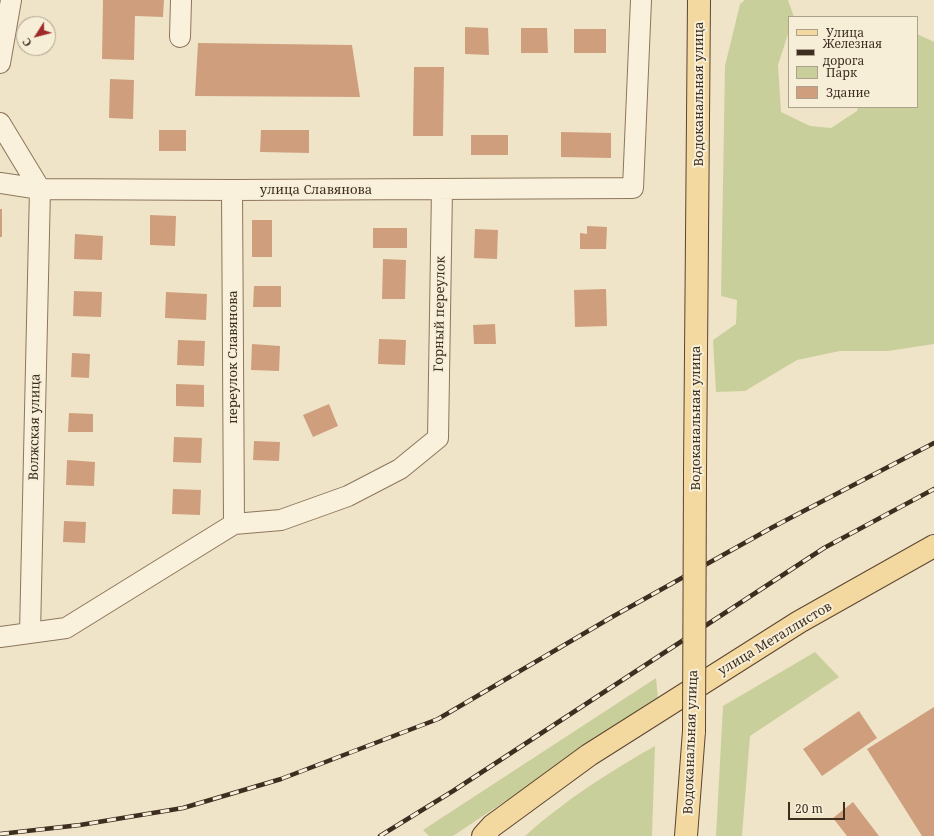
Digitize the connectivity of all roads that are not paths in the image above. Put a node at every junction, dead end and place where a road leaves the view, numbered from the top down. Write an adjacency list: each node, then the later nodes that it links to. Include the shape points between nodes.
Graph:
1 (11, 0): 6 (street)
2 (181, 0): 5 (street)
3 (641, 0): 9 (street, улица Славянова, via 633,188)
4 (699, 0): 17 (main road, Водоканальная улица, bridge, via 694,731)
5 (180, 37)
6 (0, 63)
7 (0, 123): 10 (street)
8 (0, 183): 10 (street, улица Славянова)
9 (442, 189): 11 (street, улица Славянова); 12 (street, Горный переулок, via 438,438 400,469 348,496 281,520)
10 (40, 190): 11 (street, улица Славянова); 14 (street, Волжская улица)
11 (232, 190): 12 (street, переулок Славянова)
12 (234, 524): 14 (street, via 66,628)
13 (934, 546): 16 (main road, улица Металлистов, via 799,622 589,755 492,826)
14 (30, 634): 15 (street)
15 (0, 636)
16 (483, 836)
17 (686, 836)

